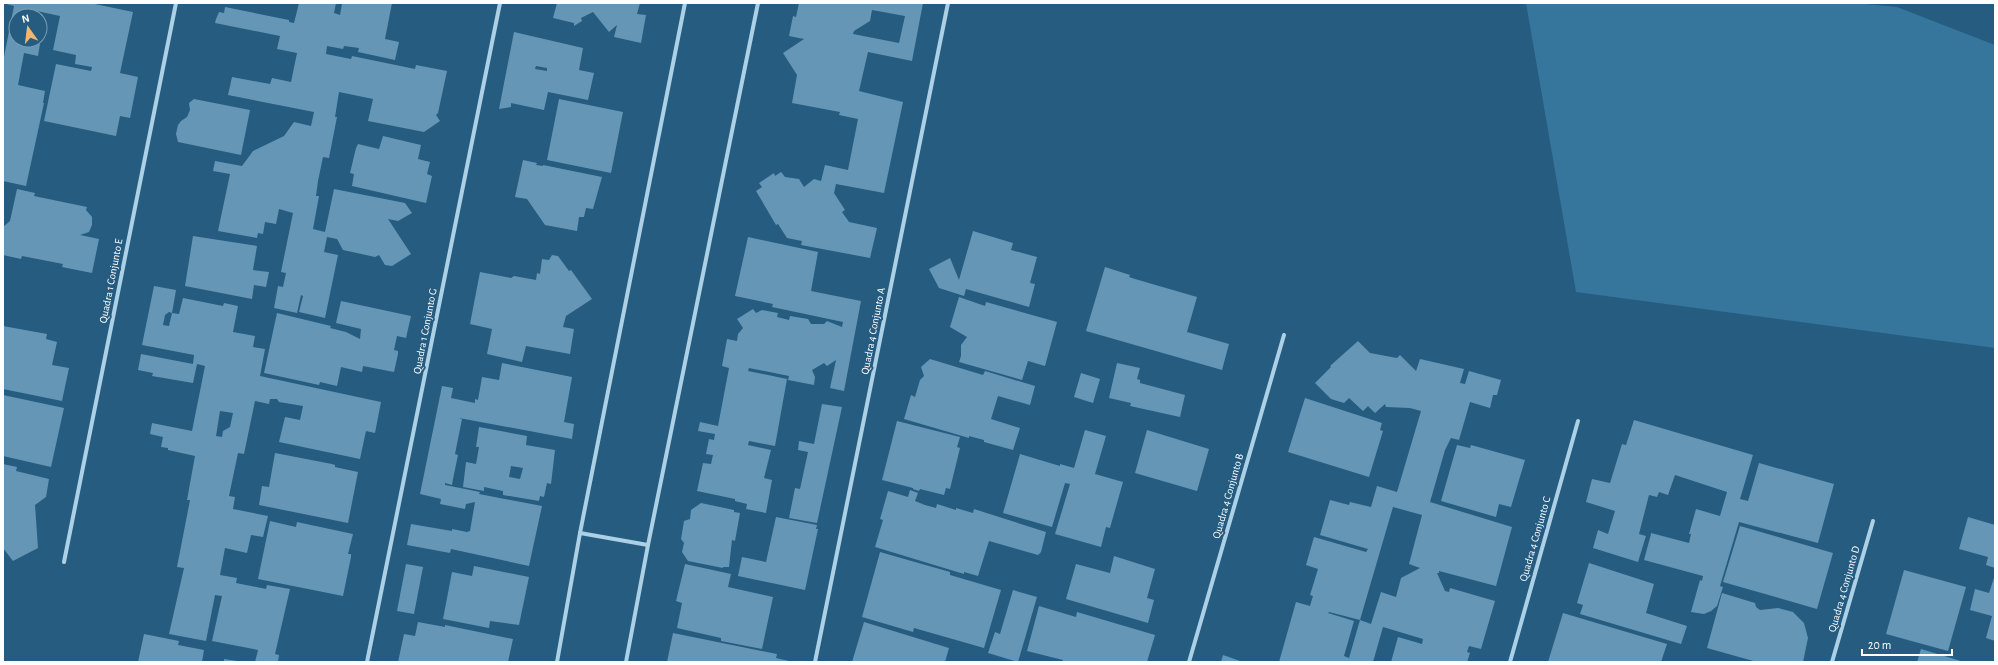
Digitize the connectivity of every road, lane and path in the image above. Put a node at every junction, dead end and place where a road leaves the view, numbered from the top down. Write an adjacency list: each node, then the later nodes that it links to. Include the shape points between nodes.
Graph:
1 (176, 3): 11 (street, Quadra 1 Conjunto E)
2 (500, 3): 12 (street, Quadra 1 Conjunto G)
3 (685, 3): 9 (street)
4 (758, 3): 10 (street)
5 (948, 3): 15 (street, Quadra 4 Conjunto A)
6 (1284, 335): 16 (street, Quadra 4 Conjunto B)
7 (1578, 421): 17 (street, Quadra 4 Conjunto C)
8 (1873, 521): 18 (street, Quadra 4 Conjunto D)
9 (580, 533): 10 (street); 13 (street)
10 (648, 545): 14 (street)
11 (64, 562)
12 (367, 662)
13 (557, 662)
14 (626, 662)
15 (815, 662)
16 (1189, 662)
17 (1510, 662)
18 (1832, 662)

